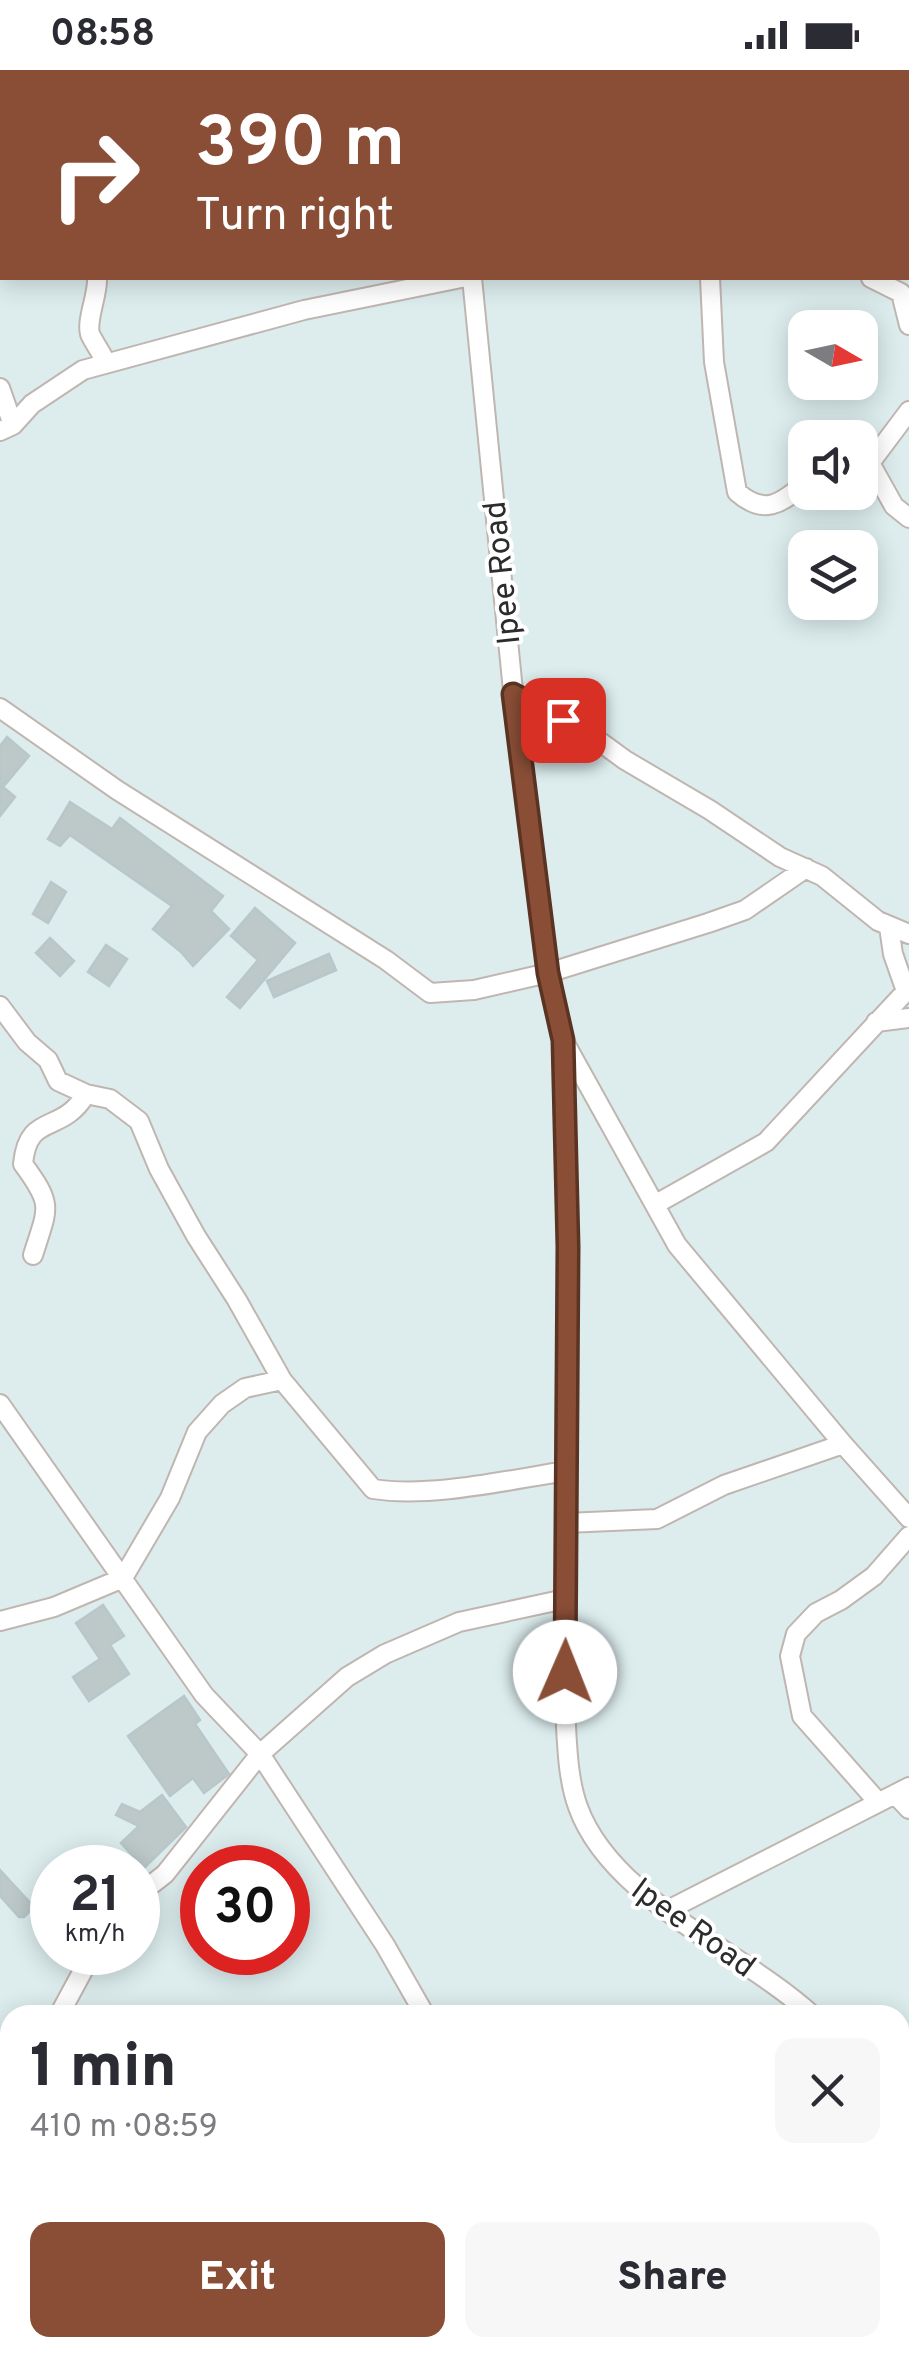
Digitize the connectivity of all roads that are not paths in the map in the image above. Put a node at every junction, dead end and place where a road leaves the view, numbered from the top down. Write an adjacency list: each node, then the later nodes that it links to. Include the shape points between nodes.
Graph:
1 (97, 280): 7 (street, via 90,334)
2 (451, 280): 7 (street)
3 (472, 280): 15 (street, Ipee Road)
4 (710, 280): 13 (street, via 714,362 737,492 761,506)
5 (875, 280): 6 (street, via 902,293)
6 (909, 324)
7 (106, 362): 10 (street, via 83,370)
8 (0, 388): 10 (street)
9 (909, 411): 11 (street)
10 (6, 428)
11 (878, 448)
12 (878, 483): 14 (street)
13 (788, 496)
14 (909, 518)
15 (513, 694): 17 (street); 20 (street, Ipee Road)
16 (0, 708): 20 (street, via 423,990 474,990)
17 (806, 868): 18 (street); 20 (street, via 745,910)
18 (889, 927): 19 (street); 21 (street)
19 (909, 934)
20 (548, 973): 25 (street, Ipee Road)
21 (908, 989): 24 (street)
22 (0, 1006): 26 (street, via 58,1080)
23 (909, 1018): 24 (street)
24 (876, 1022): 27 (street, via 766,1142)
25 (563, 1040): 27 (street); 32 (street, Ipee Road)
26 (86, 1094): 28 (street, via 66,1117 25,1141 22,1164 39,1184 46,1208); 29 (street, via 110,1099 139,1122 196,1236)
27 (656, 1204): 31 (street, via 677,1245)
28 (32, 1255)
29 (282, 1380): 32 (street, via 373,1489 440,1490); 36 (street, via 244,1388 197,1432 170,1498)
30 (0, 1404): 36 (street)
31 (842, 1444): 33 (street); 34 (street, via 724,1485 657,1519)
32 (567, 1471): 34 (street, Ipee Road)
33 (909, 1518)
34 (566, 1523): 37 (street, Ipee Road)
35 (909, 1536): 40 (street, via 874,1576 816,1613 796,1634 790,1656 802,1716)
36 (123, 1578): 38 (street); 39 (street, via 204,1695)
37 (566, 1600): 39 (street, via 459,1622 385,1654 347,1677); 43 (street, Ipee Road, via 564,1708 578,1808 614,1868)
38 (0, 1621)
39 (260, 1754): 42 (street); 46 (street)
40 (894, 1794): 41 (street); 43 (street)
41 (909, 1809)
42 (160, 1878)
43 (668, 1910): 47 (street, Ipee Road)
44 (81, 1975): 45 (street)
45 (65, 2005)
46 (419, 2005)
47 (798, 2005)

